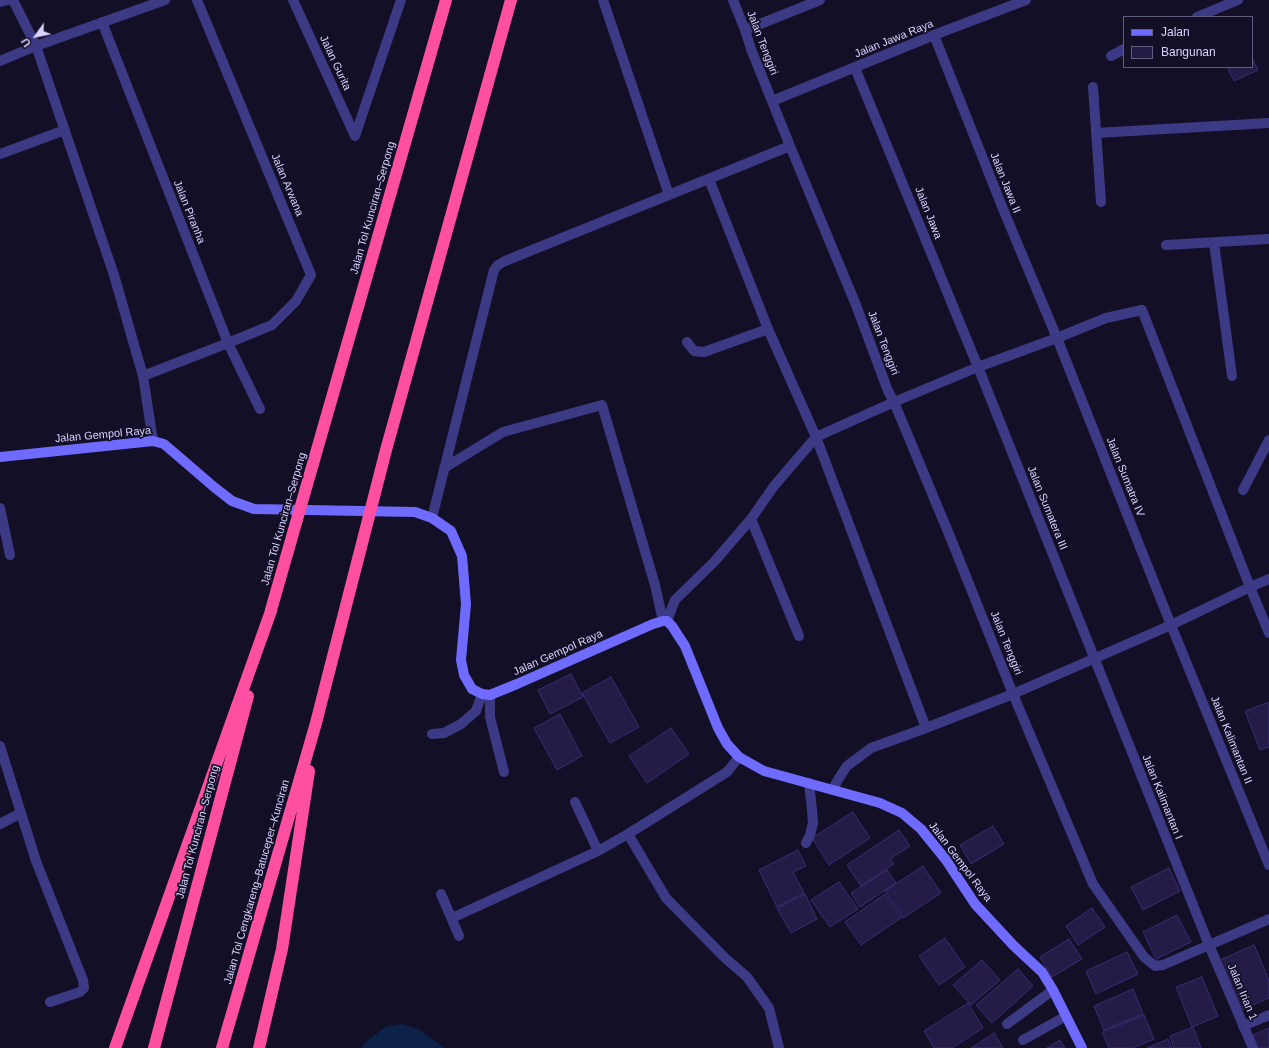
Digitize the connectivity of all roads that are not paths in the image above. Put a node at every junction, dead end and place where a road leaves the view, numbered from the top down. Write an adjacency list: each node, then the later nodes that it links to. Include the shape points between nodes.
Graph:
1 (8, 0): 14 (street)
2 (14, 0): 19 (street)
3 (165, 0): 16 (street)
4 (197, 0): 40 (street, Jalan Arwana, via 312,275 296,301 272,325)
5 (293, 0): 6 (street, Jalan Gurita, via 355,136)
6 (400, 0)
7 (446, 0): 58 (highway, Jalan Tol Kunciran–Serpong, bridge)
8 (511, 0): 66 (highway, bridge, via 386,450)
9 (603, 0): 32 (street)
10 (733, 0): 17 (street, Jalan Tenggiri)
11 (820, 0): 17 (street)
12 (1238, 0): 15 (street)
13 (1020, 1): 18 (street, Jalan Jawa Raya)
14 (0, 2)
15 (1199, 16)
16 (102, 22): 19 (street); 40 (street, Jalan Piranha)
17 (746, 30): 25 (street, Jalan Tenggiri)
18 (934, 35): 23 (street, Jalan Jawa Raya); 38 (street, Jalan Jawa II)
19 (36, 46): 22 (street); 27 (street)
20 (1123, 50): 21 (street)
21 (1111, 56)
22 (0, 62)
23 (855, 68): 25 (street, Jalan Jawa Raya); 41 (street, Jalan Jawa)
24 (1093, 87): 28 (street)
25 (772, 101): 29 (street, Jalan Tenggiri)
26 (1269, 123): 28 (street)
27 (65, 130): 30 (street); 42 (street, via 114,275)
28 (1096, 133): 33 (street)
29 (790, 146): 31 (street); 44 (street, Jalan Tenggiri)
30 (0, 154)
31 (709, 179): 32 (street); 37 (street)
32 (669, 196): 50 (street, via 498,265 494,270)
33 (1101, 202)
34 (1269, 239): 35 (street)
35 (1214, 243): 36 (street); 43 (street)
36 (1166, 245)
37 (768, 329): 39 (street, via 704,352 694,350); 46 (street)
38 (1057, 338): 41 (street); 57 (street, via 1106,318 1142,310); 60 (street, Jalan Sumatra IV)
39 (687, 342)
40 (228, 344): 42 (street); 45 (street, Jalan Piranha)
41 (978, 367): 44 (street); 63 (street, Jalan Sumatera III)
42 (143, 376): 48 (street)
43 (1232, 376)
44 (894, 402): 46 (street); 65 (street, Jalan Tenggiri)
45 (260, 409)
46 (816, 437): 54 (street, via 774,486); 67 (street)
47 (1269, 440): 51 (street)
48 (153, 441): 49 (street, Jalan Gempol Raya); 53 (street, Jalan Gempol Raya, via 164,444 232,501 254,509 415,512)
49 (0, 457)
50 (444, 468): 53 (street); 59 (street, via 503,432 602,405)
51 (1243, 490)
52 (0, 508): 55 (street)
53 (432, 518): 64 (street, Jalan Gempol Raya, via 451,531 462,556 466,604 461,660 464,675 472,688)
54 (751, 518): 59 (street, via 714,562 675,600); 62 (street)
55 (10, 555)
56 (1269, 579): 57 (street)
57 (1250, 586): 60 (street); 61 (street)
58 (271, 610): 93 (highway); 94 (highway, Jalan Tol Kunciran–Serpong)
59 (665, 621): 64 (street, Jalan Gempol Raya); 70 (street, Jalan Gempol Raya, via 672,626 685,646 718,728 727,744)
60 (1171, 626): 63 (street); 80 (street, Jalan Kalimantan II)
61 (1269, 633)
62 (799, 636)
63 (1094, 658): 65 (street); 85 (street, Jalan Kalimantan I)
64 (486, 694): 68 (street, via 476,711 461,724 444,733); 71 (street)
65 (1014, 694): 67 (street); 85 (street, Jalan Tenggiri, via 1093,884 1144,957 1155,966 1164,965)
66 (316, 723): 95 (highway, Jalan Tol Cengkareng–Batuceper–Kunciran); 96 (highway, via 282,949)
67 (926, 728): 73 (street, via 871,748 848,766)
68 (432, 734)
69 (0, 746): 75 (street)
70 (739, 757): 72 (street, Jalan Gempol Raya, via 764,770); 77 (street, via 726,772)
71 (504, 772)
72 (809, 783): 73 (street, Jalan Gempol Raya); 78 (street, via 813,823)
73 (833, 789): 86 (street, Jalan Gempol Raya, via 902,812 921,829 976,904 1042,972)
74 (575, 802): 79 (street)
75 (21, 813): 76 (street); 87 (street, via 36,861 83,980 84,988 80,992)
76 (0, 824)
77 (628, 834): 79 (street); 97 (street, via 666,898 747,977 769,1008)
78 (806, 843)
79 (598, 851): 82 (street)
80 (1269, 865)
81 (441, 894): 82 (street)
82 (452, 918): 84 (street)
83 (1269, 919): 85 (street, Jalan Tenggiri)
84 (459, 936)
85 (1209, 945): 91 (street, Jalan Irian 1)
86 (1053, 990): 89 (street, Jalan Gempol Raya); 90 (street)
87 (50, 1002)
88 (1269, 1015): 91 (street)
89 (1066, 1016): 92 (street); 98 (street, Jalan Gempol Raya)
90 (1007, 1024)
91 (1243, 1026): 99 (street, Jalan Irian 1)
92 (1023, 1040)
93 (115, 1048)
94 (154, 1048)
95 (222, 1048)
96 (259, 1048)
97 (779, 1048)
98 (1082, 1048)
99 (1253, 1048)

